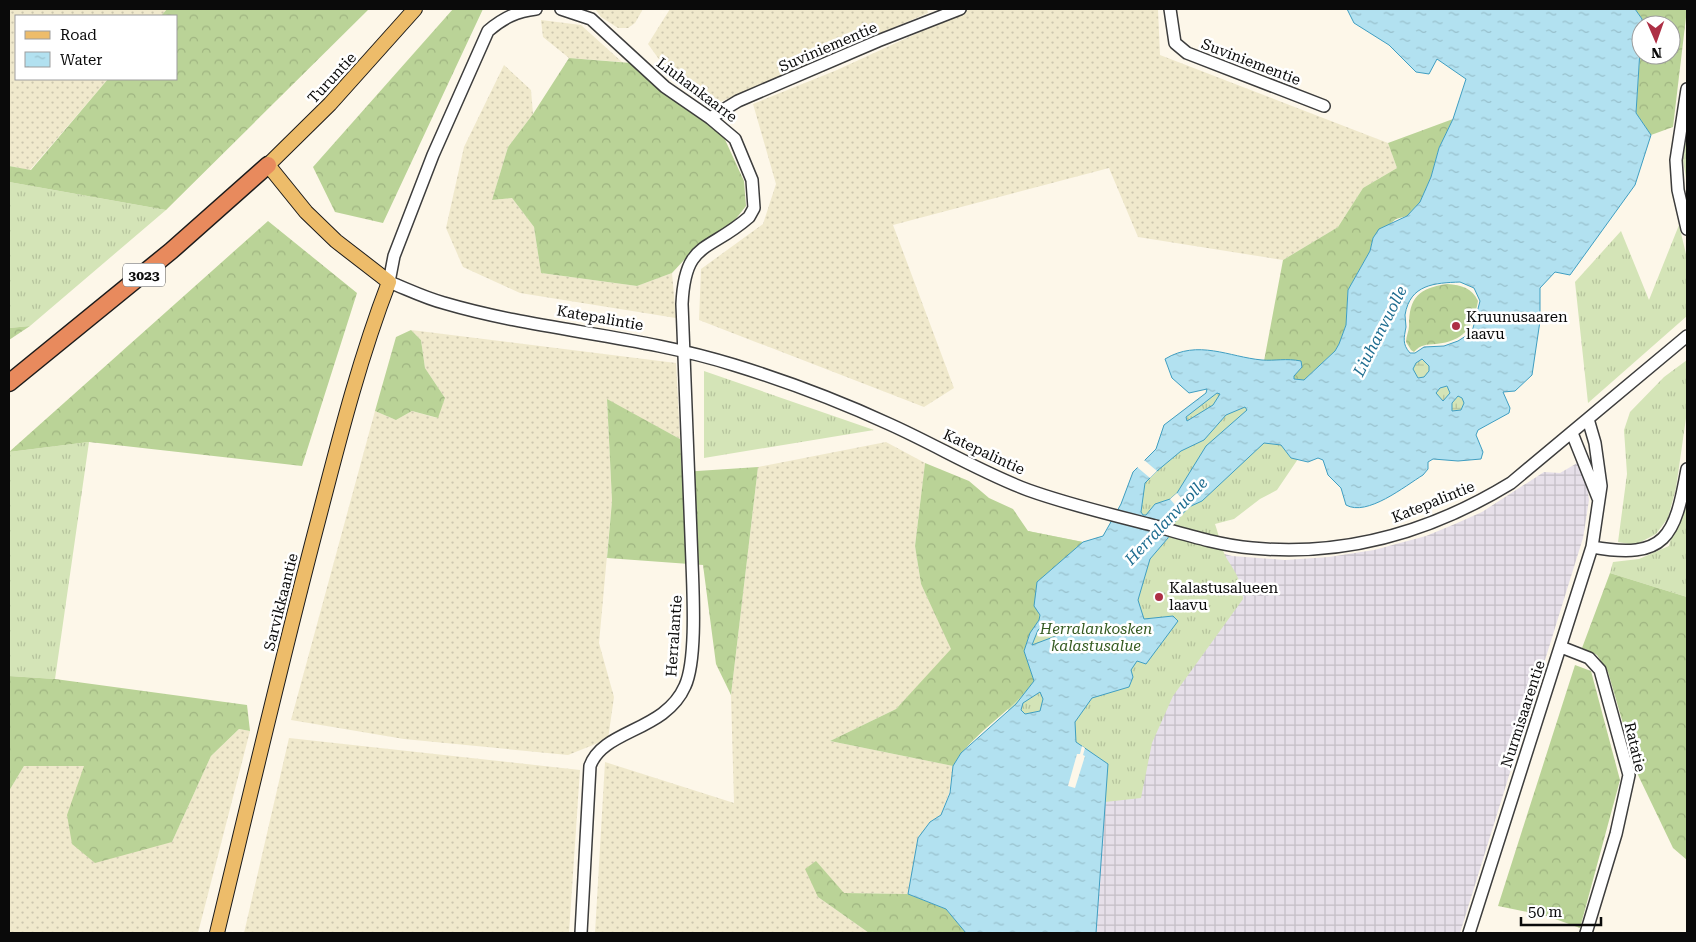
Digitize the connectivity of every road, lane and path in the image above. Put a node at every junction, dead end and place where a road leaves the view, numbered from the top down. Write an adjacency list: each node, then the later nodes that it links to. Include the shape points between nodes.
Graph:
1 (416, 9): 9 (main road, Turuntie, via 330,104)
2 (536, 9): 11 (street, via 514,14 488,31 429,164 394,256)
3 (561, 9): 8 (street, Liuhankaarre, via 591,19 665,87)
4 (960, 9): 8 (street, Suviniementie, via 738,101)
5 (1170, 9): 7 (street, Suviniementie, via 1175,43 1187,53)
6 (1687, 89): 10 (street, via 1676,160 1678,190)
7 (1324, 106)
8 (710, 118): 13 (street, Liuhankaarre, via 735,139 746,160 752,180 754,208 749,217 696,253 688,264 682,304)
9 (268, 165): 11 (main road, Katepalintie, via 306,212 336,241); 14 (highway, 3023, via 171,251)
10 (1687, 229)
11 (389, 282): 13 (street, Katepalintie, via 451,305); 21 (main road, Sarvikkaantie, via 344,421)
12 (1683, 340): 15 (street, Katepalintie)
13 (685, 352): 16 (street, Katepalintie, via 783,381 889,424 1026,490 1198,538 1249,548 1283,550 1342,546 1422,528 1479,503 1511,483); 22 (street, Herralantie, via 693,608 686,684 677,702 663,716 602,747 593,758)
14 (9, 384)
15 (1588, 419): 16 (street, Katepalintie); 18 (street, Nurmisaarentie, via 1595,443)
16 (1572, 433): 18 (street)
17 (1687, 469): 19 (street, via 1681,506 1672,526 1654,545 1640,551 1624,552)
18 (1600, 502): 19 (street, Nurmisaarentie)
19 (1592, 548): 20 (street, Nurmisaarentie)
20 (1561, 647): 23 (street, Nurmisaarentie); 24 (street, Ratatie, via 1589,658 1600,670 1629,775 1618,825)
21 (217, 933)
22 (581, 933)
23 (1469, 933)
24 (1586, 933)

